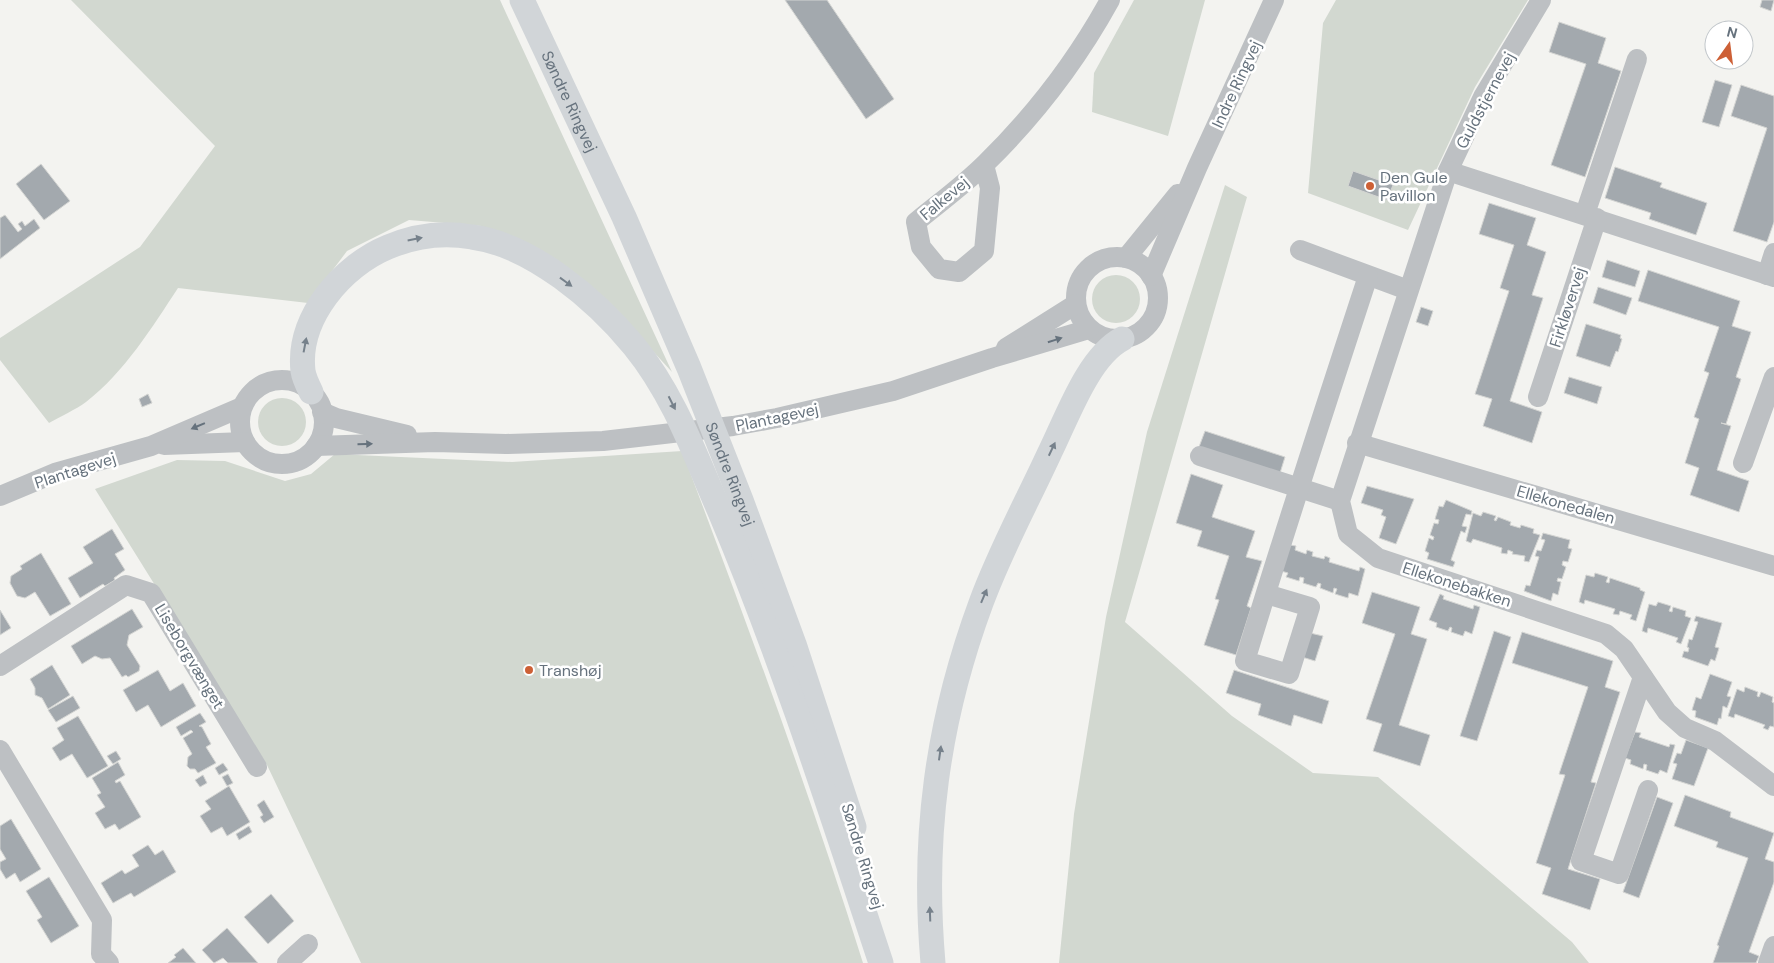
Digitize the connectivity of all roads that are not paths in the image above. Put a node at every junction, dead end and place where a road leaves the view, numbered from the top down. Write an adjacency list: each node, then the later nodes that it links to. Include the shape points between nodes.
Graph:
1 (522, 0): 48 (main road, Søndre Ringvej, via 624,217 741,500 794,644)
2 (1110, 0): 6 (street, Falkevej, via 1095,27 1028,119)
3 (1274, 0): 7 (street, Indre Ringvej)
4 (1542, 0): 8 (street, Guldstjernevej, via 1483,97)
5 (1636, 60): 9 (street, Firkløvervej)
6 (984, 165): 6 (street, Falkevej, via 990,188 984,251 959,272 939,269 920,247 916,222)
7 (1197, 168): 12 (street, Indre Ringvej); 13 (street, Indre Ringvej)
8 (1448, 171): 9 (street); 16 (street, Guldstjernevej)
9 (1591, 216): 15 (street); 22 (street, Firkløvervej)
10 (1300, 250): 14 (street)
11 (1774, 253): 15 (street)
12 (1126, 258): 13 (street, via 1136,262); 17 (street, via 1106,258 1088,268 1078,284)
13 (1151, 276): 19 (street, via 1158,298 1154,315 1144,330)
14 (1368, 276): 16 (street); 32 (street)
15 (1770, 276)
16 (1408, 290): 27 (street, Guldstjernevej)
17 (1076, 304): 18 (street, via 1080,318); 20 (street, Plantagevej)
18 (1089, 329): 19 (street, via 1105,338); 20 (street, Plantagevej, one-way to 18)
19 (1122, 340): 49 (main road, one-way to 19, via 928,868 933,804 942,740 960,666 982,602 1066,420 1104,353)
20 (992, 358): 26 (street, Plantagevej, via 894,390 777,418 694,432 603,441)
21 (1774, 377): 31 (street)
22 (1538, 397)
23 (316, 402): 24 (street, via 304,387 286,381 268,383 252,392); 26 (street, Plantagevej, via 336,418); 29 (street, via 323,429); 47 (main road, one-way to 47, via 303,373 303,353 322,302 335,285 369,256 409,240 452,235 496,243 552,272 615,325 669,396 735,548 824,791)
24 (242, 407): 25 (street, via 240,425); 28 (street, Plantagevej, one-way to 28)
25 (245, 442): 28 (street, Plantagevej); 29 (street, via 259,458 280,464 300,460)
26 (435, 442): 29 (street, Plantagevej, one-way to 26)
27 (1357, 443): 34 (street, Ellekonebakken); 35 (street, Ellekonedalen)
28 (151, 446): 33 (street, Plantagevej, via 55,474)
29 (316, 446)
30 (1200, 456): 32 (street)
31 (1743, 463)
32 (1300, 487): 34 (street); 36 (street)
33 (0, 496)
34 (1340, 501): 38 (street, Ellekonebakken, via 1348,534 1378,558 1606,634 1624,649)
35 (1774, 566)
36 (1266, 594)
37 (0, 666): 40 (street, Liseborgvænget, via 126,586 151,592)
38 (1643, 677): 41 (street, Ellekonebakken, via 1667,712 1685,728 1715,741); 42 (street, via 1581,861 1619,874)
39 (0, 750): 45 (street, via 102,920 101,954)
40 (257, 767)
41 (1774, 786)
42 (1648, 790)
43 (308, 944): 46 (street)
44 (1774, 946): 50 (street)
45 (109, 963)
46 (287, 963)
47 (881, 963)
48 (896, 963)
49 (933, 963)
50 (1768, 963)

